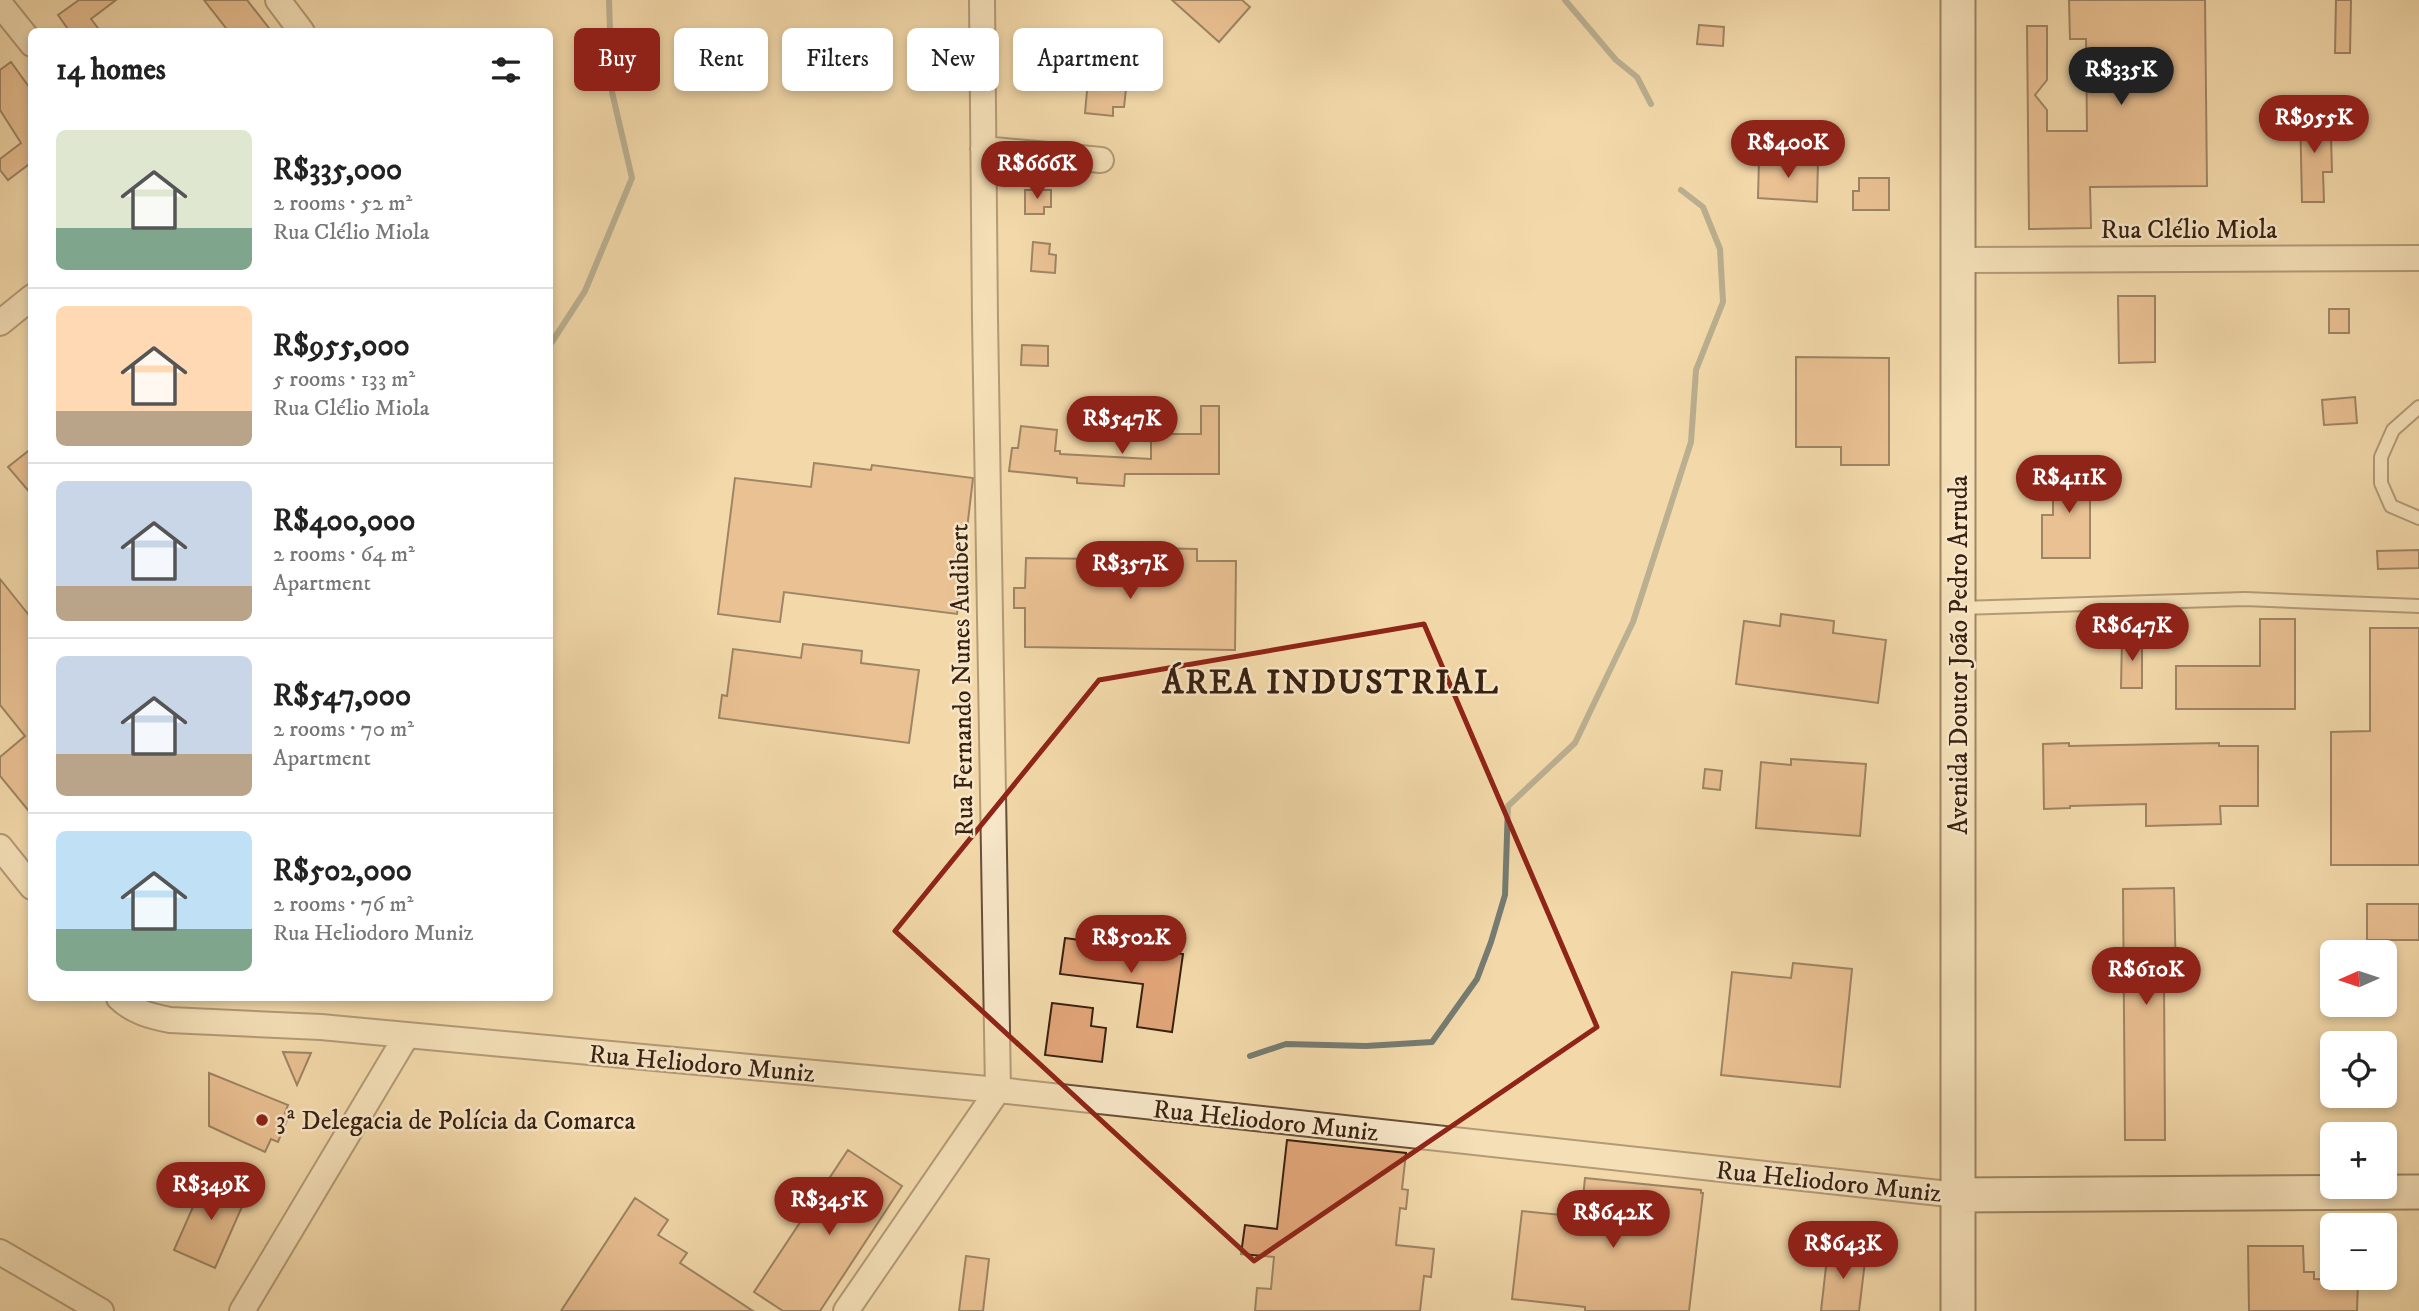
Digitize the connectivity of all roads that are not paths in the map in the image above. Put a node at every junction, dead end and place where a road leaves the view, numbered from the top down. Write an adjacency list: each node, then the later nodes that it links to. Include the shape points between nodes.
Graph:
1 (278, 0): 5 (street)
2 (982, 0): 7 (street, Rua Fernando Nunes Audibert)
3 (1958, 0): 10 (main road, Avenida Doutor João Pedro Arruda)
4 (0, 4): 6 (street)
5 (299, 28)
6 (28, 39)
7 (983, 149): 8 (street); 21 (street, Rua Fernando Nunes Audibert)
8 (1101, 160)
9 (2419, 258): 10 (street, Rua Clélio Miola)
10 (1958, 260): 16 (main road, Avenida Doutor João Pedro Arruda)
11 (28, 300): 12 (street)
12 (0, 323)
13 (2419, 407): 14 (lane, via 2393,430 2381,457 2381,483 2392,506)
14 (2419, 518)
15 (2419, 606): 16 (lane, via 2245,599)
16 (1958, 608): 23 (main road, Avenida Doutor João Pedro Arruda)
17 (0, 847): 18 (street)
18 (28, 882)
19 (122, 1001): 20 (street, Rua Heliodoro Muniz, via 148,1016 170,1020)
20 (407, 1035): 21 (street, Rua Heliodoro Muniz); 26 (street)
21 (998, 1090): 23 (street, Rua Heliodoro Muniz); 27 (street)
22 (2419, 1192): 23 (main road, Rua Heliodoro Muniz)
23 (1958, 1195): 28 (main road, Avenida Doutor João Pedro Arruda)
24 (0, 1252): 25 (street)
25 (101, 1311)
26 (242, 1311)
27 (846, 1311)
28 (1958, 1311)

